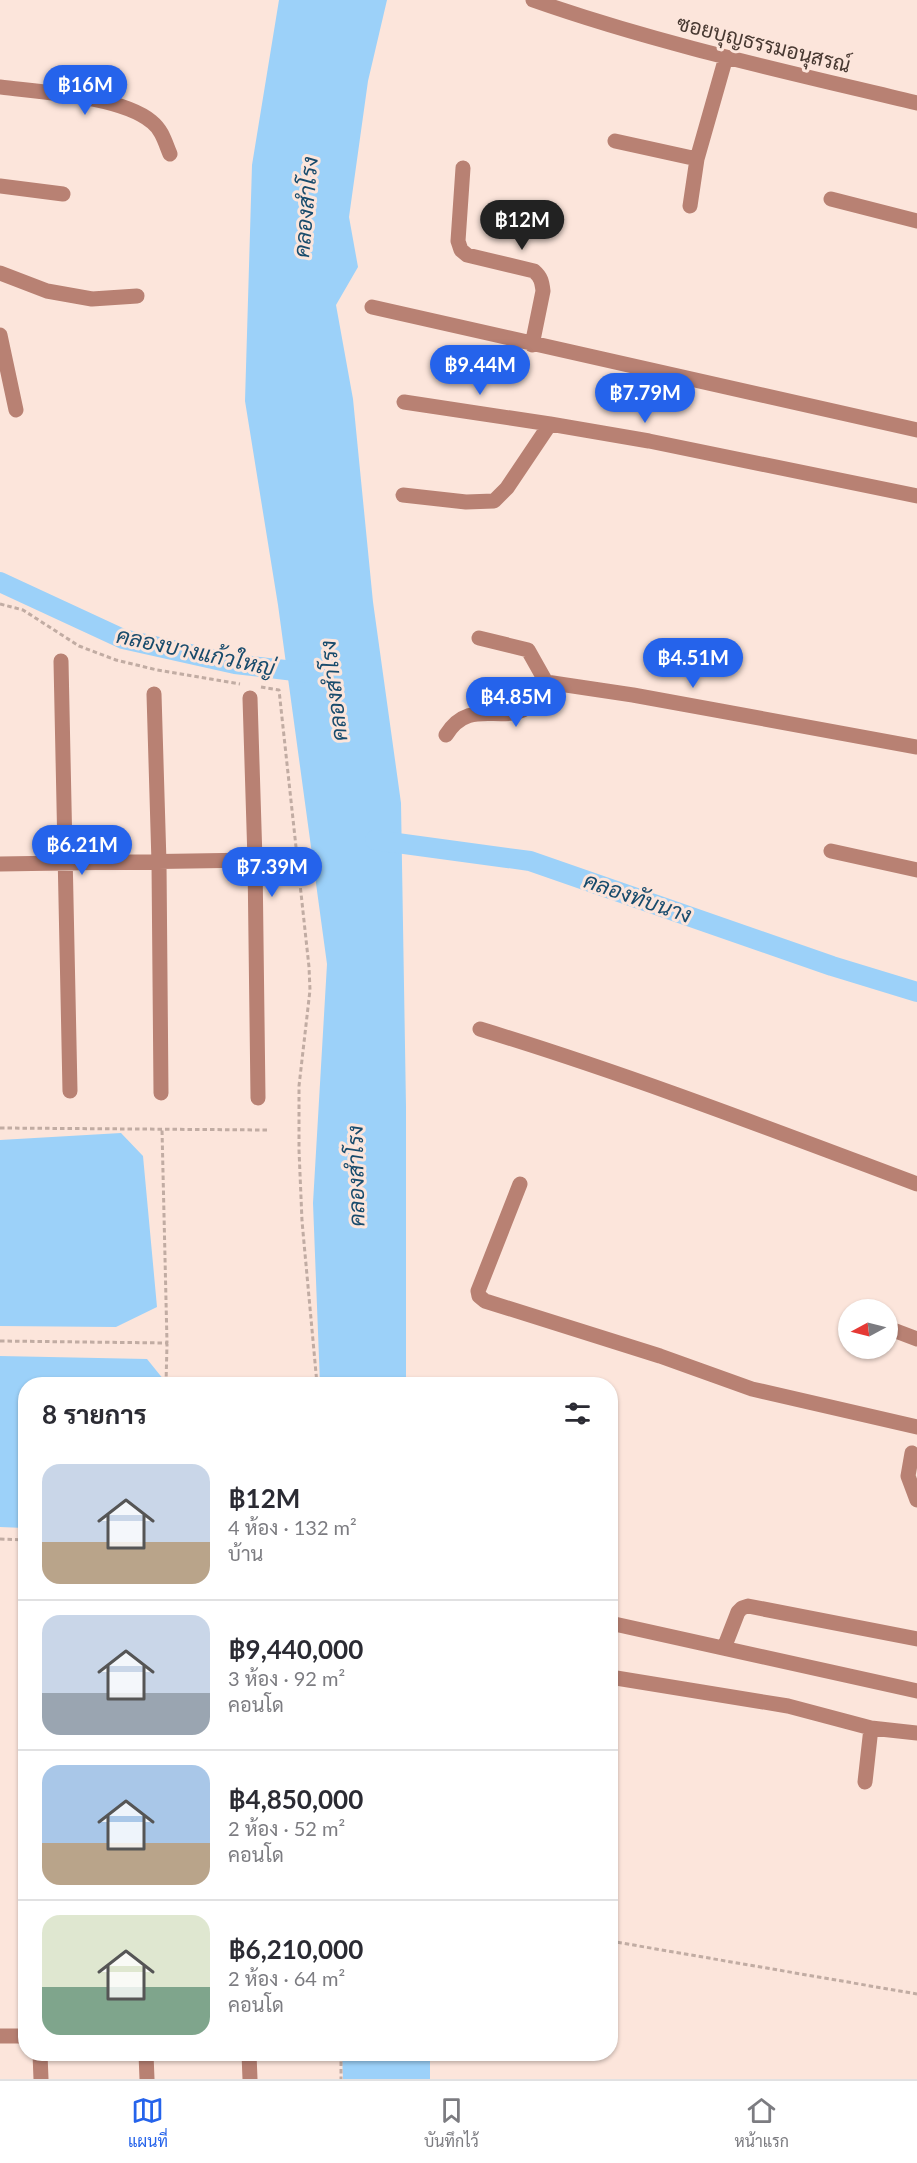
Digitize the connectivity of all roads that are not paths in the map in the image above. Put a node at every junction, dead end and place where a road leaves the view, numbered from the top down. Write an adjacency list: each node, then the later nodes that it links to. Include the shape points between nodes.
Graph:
1 (533, 0): 2 (street, ซอยบุญธรรมอนุสรณ์)
2 (726, 57): 4 (street, ซอยบุญธรรมอนุสรณ์); 7 (street)
3 (0, 87): 6 (street, via 124,107 152,121)
4 (917, 103)
5 (615, 141): 7 (street)
6 (170, 154)
7 (697, 159): 12 (street)
8 (463, 168): 18 (street, via 458,241 461,250 467,255 534,271 542,283)
9 (0, 186): 10 (street)
10 (63, 194)
11 (831, 199): 13 (street)
12 (690, 206)
13 (917, 221)
14 (0, 273): 15 (street, via 47,291 92,299)
15 (137, 296)
16 (372, 308): 18 (street)
17 (0, 335): 19 (street)
18 (532, 345): 23 (street)
19 (2, 361): 21 (street)
20 (404, 402): 22 (street)
21 (16, 410)
22 (550, 424): 24 (street, via 494,501); 25 (street)
23 (917, 430)
24 (403, 495)
25 (917, 496)
26 (479, 638): 28 (street, via 528,650)
27 (61, 661): 35 (street)
28 (546, 682): 31 (street, via 536,700 524,709 464,717); 32 (street)
29 (154, 694): 36 (street)
30 (250, 698): 34 (street)
31 (446, 735)
32 (917, 747)
33 (831, 851): 38 (street)
34 (255, 860): 36 (street); 42 (street)
35 (66, 863): 36 (street); 37 (street); 40 (street)
36 (159, 863): 41 (street)
37 (0, 864)
38 (917, 870)
39 (480, 1029): 44 (street, via 735,1116)
40 (70, 1091)
41 (160, 1093)
42 (258, 1098)
43 (520, 1184): 47 (street, via 477,1291 485,1301 752,1389)
44 (917, 1184)
45 (898, 1332): 46 (street)
46 (917, 1339)
47 (917, 1427)
48 (912, 1453): 49 (street, via 908,1476)
49 (917, 1500)
50 (618, 1625): 52 (street)
51 (917, 1639): 52 (street, via 748,1606 738,1612)
52 (724, 1648): 54 (street)
53 (618, 1678): 55 (street, via 788,1706)
54 (917, 1691)
55 (871, 1728): 56 (street); 57 (street)
56 (917, 1733)
57 (865, 1782)
58 (0, 2036): 59 (street)
59 (18, 2036)
60 (40, 2061): 63 (street)
61 (146, 2061): 64 (street)
62 (249, 2061): 65 (street)
63 (41, 2079)
64 (147, 2079)
65 (250, 2079)

